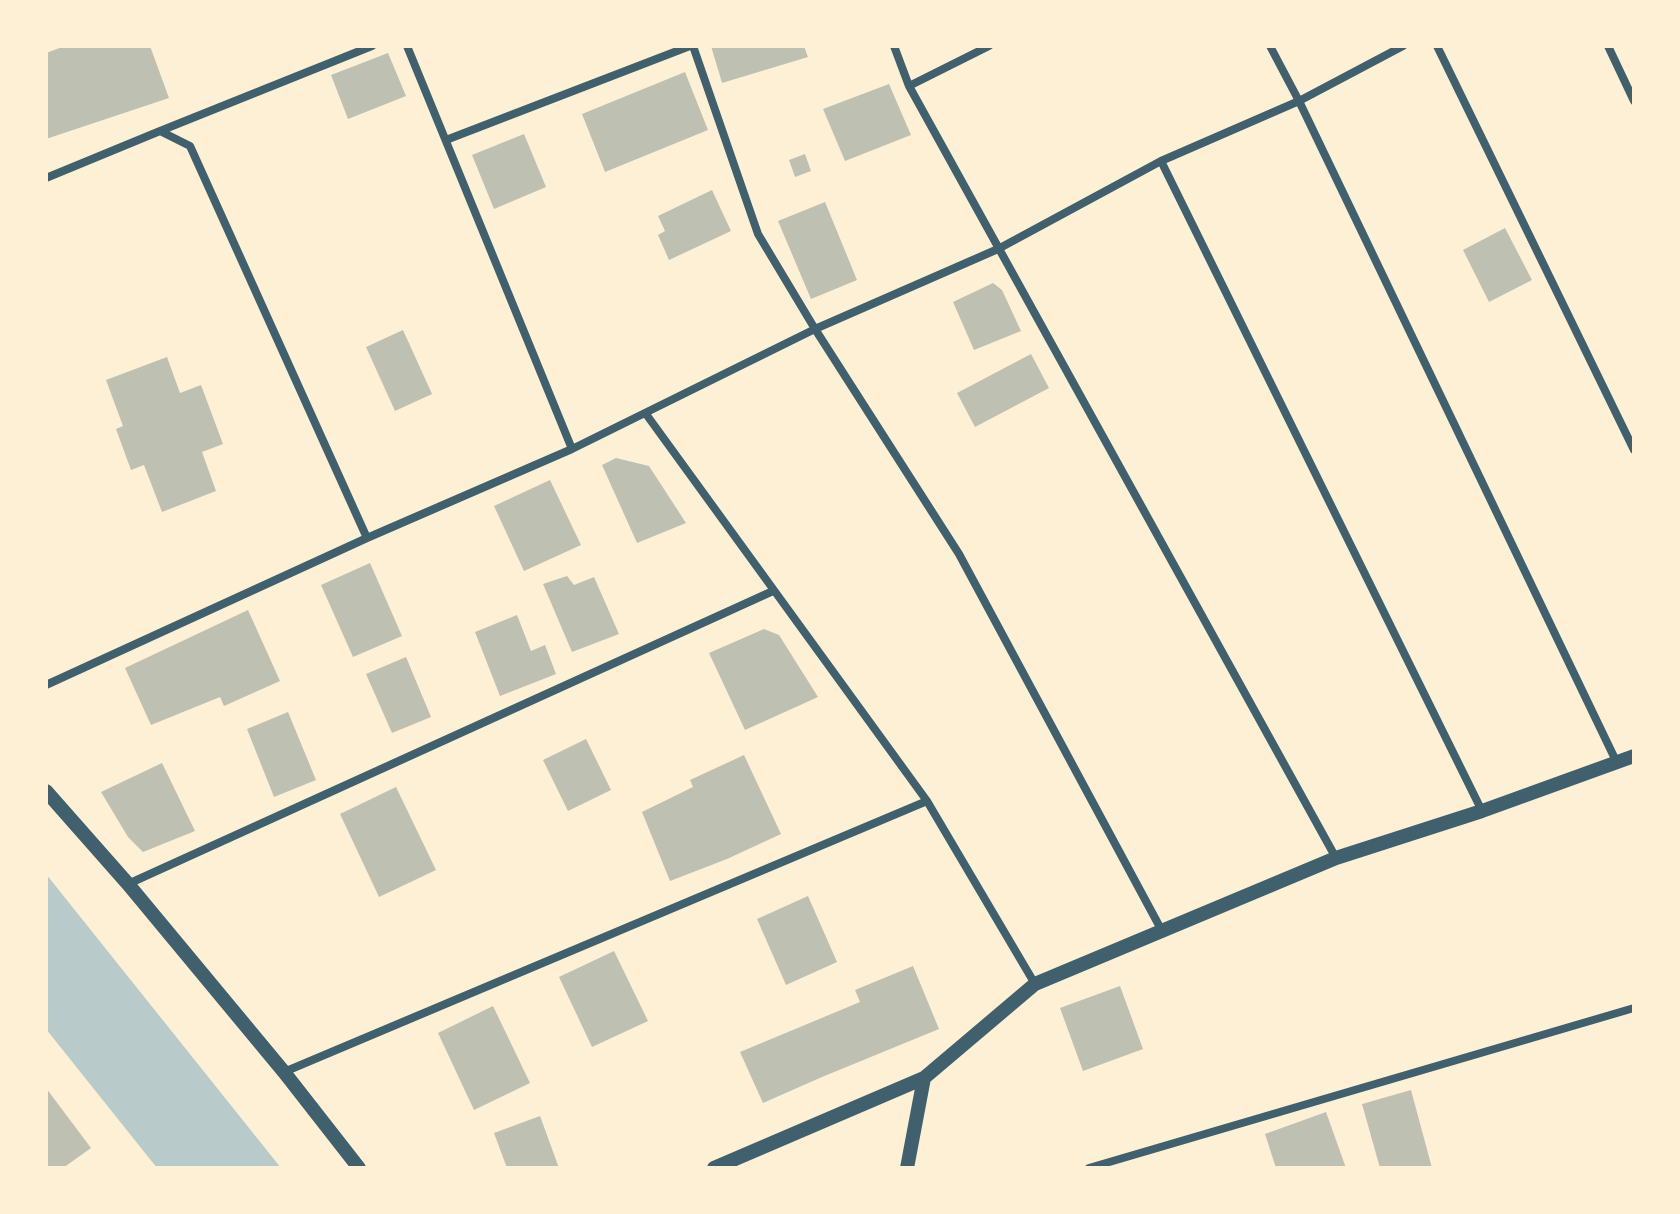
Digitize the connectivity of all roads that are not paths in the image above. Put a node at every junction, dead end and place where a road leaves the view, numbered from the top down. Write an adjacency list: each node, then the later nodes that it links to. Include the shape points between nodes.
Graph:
1 (372, 46): 13 (street)
2 (407, 46): 14 (street)
3 (692, 46): 14 (street); 18 (street, via 758,234)
4 (894, 46): 10 (street)
5 (989, 46): 10 (street)
6 (1270, 46): 11 (street)
7 (1403, 46): 11 (street)
8 (1437, 46): 21 (street)
9 (1608, 46): 12 (street)
10 (909, 86): 17 (street)
11 (1299, 101): 15 (street); 26 (street)
12 (1634, 101)
13 (160, 131): 16 (street); 22 (street, via 190,146)
14 (446, 140): 20 (street)
15 (1161, 161): 17 (street); 29 (street)
16 (46, 178)
17 (998, 249): 18 (street); 30 (street)
18 (815, 329): 19 (street); 32 (street, via 959,554)
19 (646, 414): 20 (street); 23 (street)
20 (572, 449): 22 (street)
21 (1634, 450)
22 (367, 538): 24 (street)
23 (773, 591): 28 (street); 31 (street)
24 (46, 685)
25 (1634, 756): 26 (street)
26 (1617, 763): 29 (street)
27 (46, 791): 31 (street)
28 (927, 801): 33 (street); 35 (street)
29 (1482, 811): 30 (street)
30 (1336, 858): 32 (street)
31 (128, 884): 35 (street)
32 (1162, 931): 33 (street)
33 (1035, 984): 36 (street)
34 (1634, 1008): 40 (street)
35 (284, 1072): 37 (street)
36 (924, 1078): 38 (street); 39 (street)
37 (359, 1168)
38 (714, 1168)
39 (907, 1168)
40 (1089, 1168)

